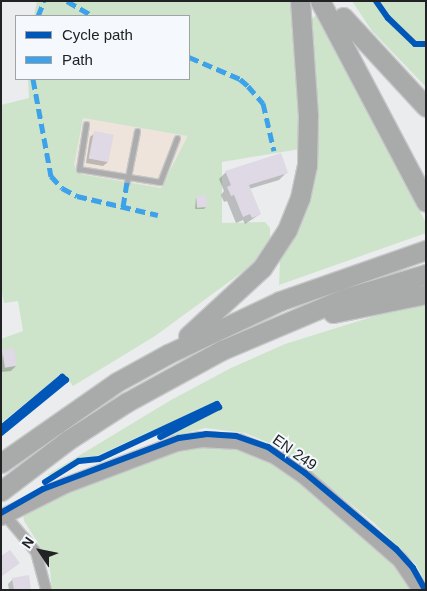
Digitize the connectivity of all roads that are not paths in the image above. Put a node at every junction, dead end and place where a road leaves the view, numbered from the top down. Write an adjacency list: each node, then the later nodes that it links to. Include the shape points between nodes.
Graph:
1 (300, 1): 15 (highway, via 307,73 308,142 305,179 294,213 276,249 262,268)
2 (320, 1): 10 (highway)
3 (339, 9): 4 (highway); 8 (highway)
4 (426, 107)
5 (86, 124): 9 (lane, via 79,169)
6 (137, 131): 9 (lane)
7 (177, 138): 9 (lane, via 160,182)
8 (426, 175)
9 (128, 180)
10 (426, 202)
11 (426, 250): 15 (highway, via 280,301)
12 (426, 274): 14 (highway, via 345,298)
13 (426, 294): 14 (highway)
14 (288, 321): 17 (highway, via 222,350 128,402 68,440)
15 (168, 354): 16 (highway, via 117,382)
16 (1, 463)
17 (1, 491)
18 (3, 516): 19 (street, via 36,552); 20 (street, EN 249, via 65,485 176,443 200,439 238,441 275,456 305,477 394,554)
19 (46, 590)
20 (420, 590)

